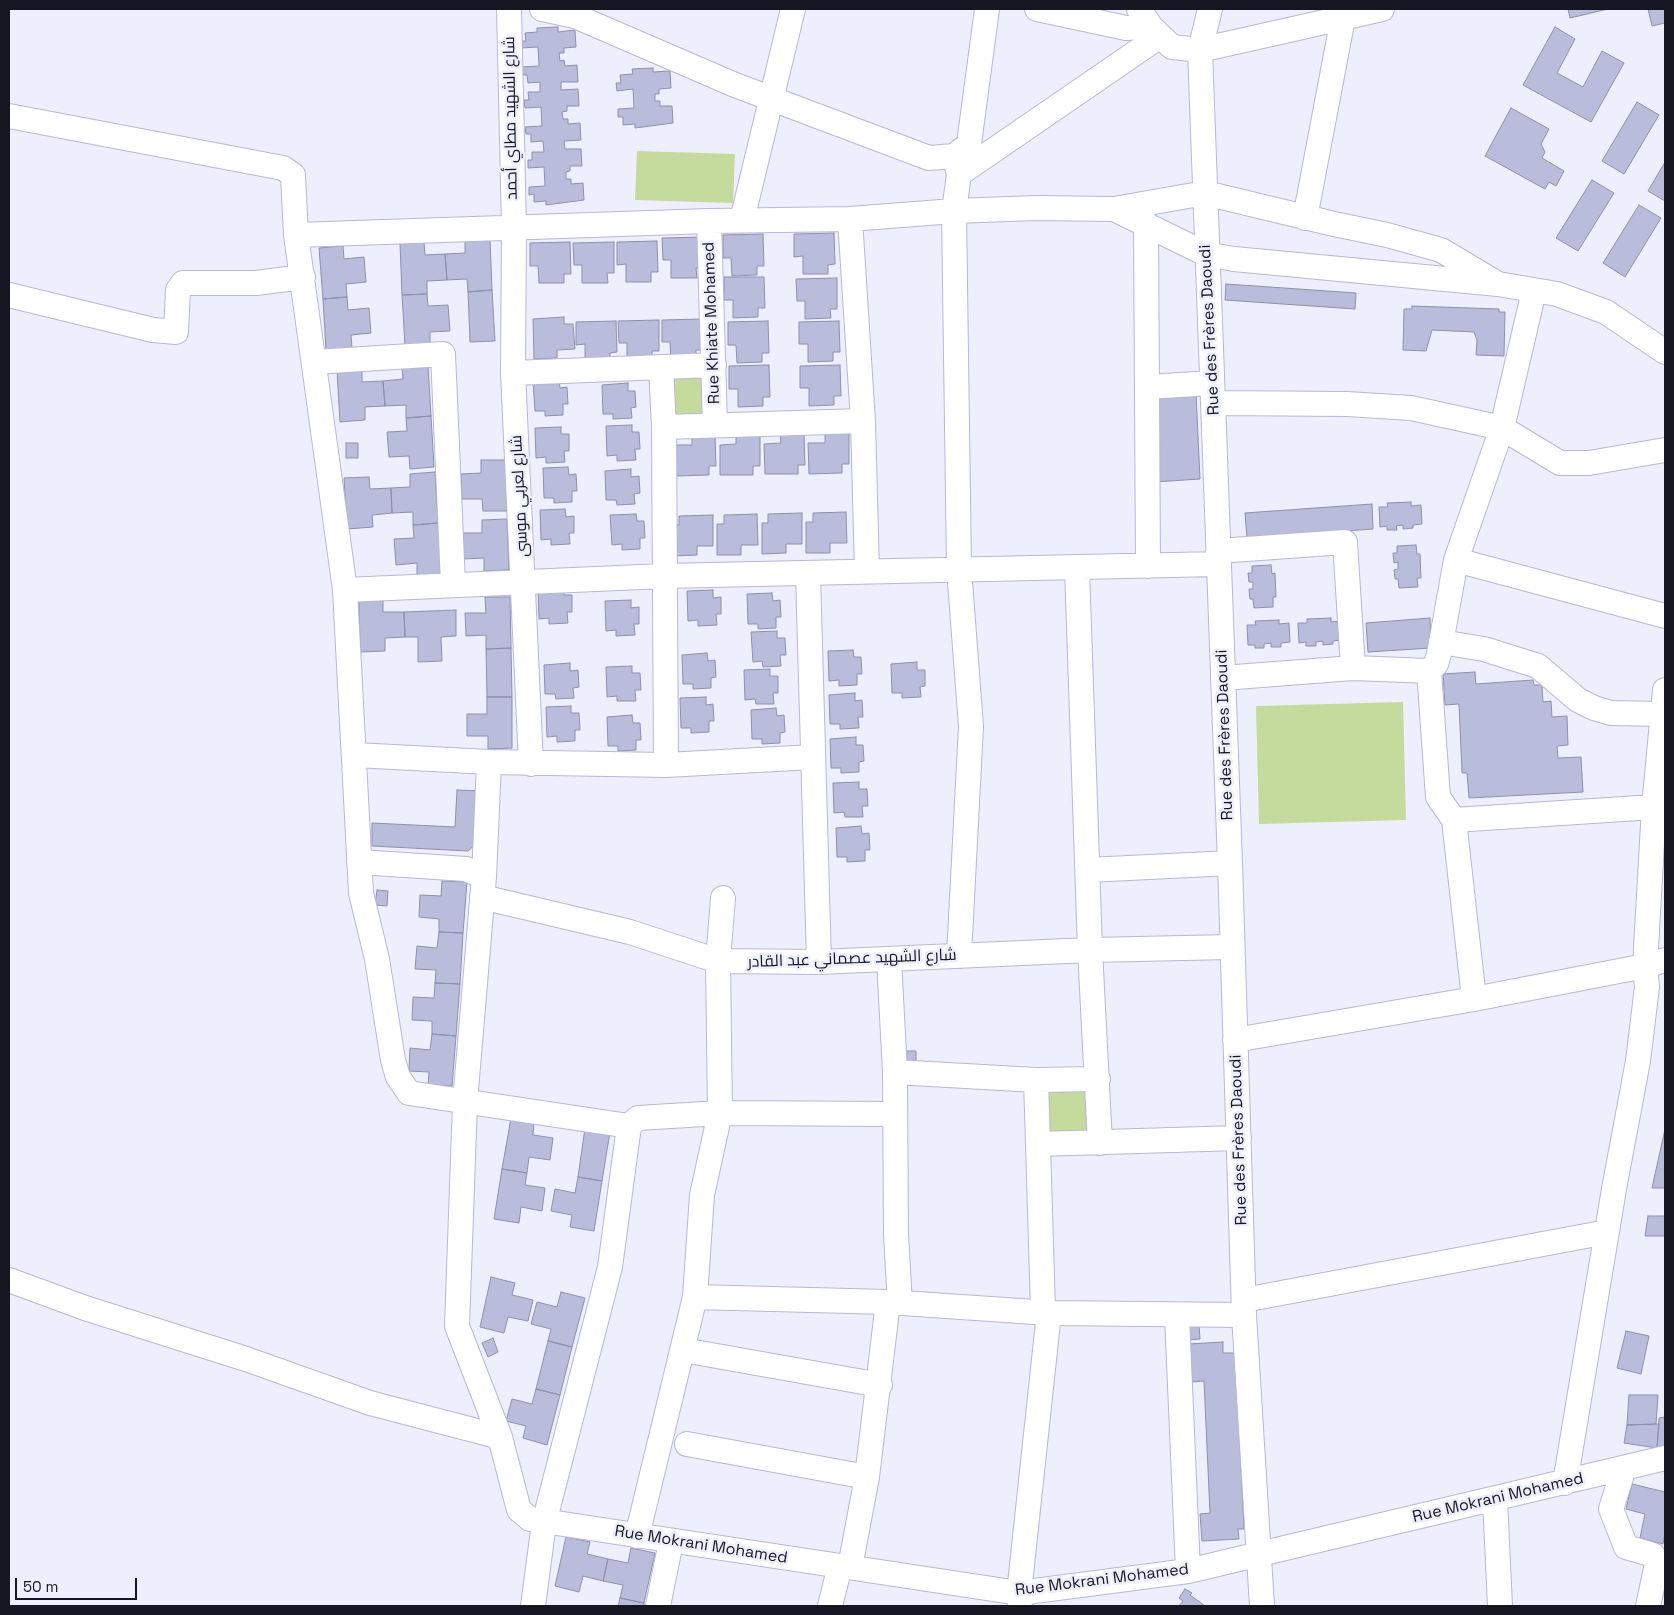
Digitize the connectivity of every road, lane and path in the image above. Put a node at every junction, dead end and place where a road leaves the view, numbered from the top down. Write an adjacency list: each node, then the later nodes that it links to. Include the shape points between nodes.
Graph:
1 (509, 9): 21 (street, شارع الشهيد مطاي أحمد)
2 (542, 9): 11 (street, via 575,16)
3 (793, 9): 11 (street)
4 (987, 9): 13 (street, via 969,144)
5 (1037, 9): 9 (street, via 1126,28)
6 (1210, 9): 10 (street, Rue des Frères Daoudi)
7 (1382, 9): 8 (street)
8 (1343, 18): 10 (street); 17 (street)
9 (1150, 24): 10 (street, via 1172,47); 13 (street)
10 (1200, 50): 14 (street, Rue des Frères Daoudi)
11 (770, 99): 13 (street); 19 (street)
12 (9, 116): 22 (street, via 283,168 293,175)
13 (956, 165): 15 (street)
14 (1204, 193): 16 (street); 17 (street); 23 (street, Rue des Frères Daoudi)
15 (954, 211): 16 (street, via 1036,208); 18 (street); 44 (street)
16 (1131, 212): 23 (street); 33 (street)
17 (1305, 218): 25 (street, via 1441,250)
18 (850, 219): 19 (street); 35 (street)
19 (742, 220): 20 (street)
20 (709, 221): 21 (street); 30 (street, Rue Khiate Mohamed)
21 (514, 228): 22 (street); 32 (street, شارع لعربي موسى)
22 (296, 235): 24 (street)
23 (1206, 254): 25 (street); 34 (street, Rue des Frères Daoudi)
24 (303, 277): 27 (street, via 256,283 183,283 178,290 176,332 153,330); 29 (street)
25 (1498, 284): 26 (street)
26 (1534, 290): 28 (street, via 1578,300 1606,312); 38 (street)
27 (9, 295)
28 (1665, 352)
29 (316, 362): 49 (street, via 443,354); 50 (street)
30 (714, 365): 31 (street); 36 (street, Rue Khiate Mohamed)
31 (661, 368): 32 (street); 37 (street)
32 (513, 374): 48 (street, شارع لعربي موسى)
33 (1147, 387): 34 (street); 42 (street)
34 (1213, 393): 38 (street, via 1411,408); 40 (street, Rue des Frères Daoudi)
35 (863, 421): 36 (street); 45 (street)
36 (715, 425): 37 (street)
37 (664, 427): 47 (street)
38 (1502, 428): 39 (street, via 1560,463 1589,463); 41 (street)
39 (1665, 450)
40 (1218, 558): 42 (street); 53 (street, via 1345,542); 55 (street, Rue des Frères Daoudi)
41 (1456, 560): 51 (street); 52 (street)
42 (1148, 566): 43 (street)
43 (1077, 568): 44 (street); 67 (street)
44 (959, 569): 45 (street); 72 (street, via 971,726)
45 (867, 571): 46 (street)
46 (808, 574): 47 (street); 59 (street)
47 (664, 576): 48 (street); 62 (street)
48 (524, 581): 49 (street); 61 (street, شارع لعربي موسى)
49 (453, 584): 50 (street)
50 (345, 590): 58 (street)
51 (1665, 616)
52 (1441, 642): 54 (street, via 1436,664); 57 (street, via 1484,649 1538,666 1578,700 1594,708 1611,713)
53 (1353, 668): 54 (street); 55 (street)
54 (1429, 671): 64 (street, via 1438,797)
55 (1223, 678): 66 (street, Rue des Frères Daoudi)
56 (1665, 690): 57 (street)
57 (1663, 714): 63 (street)
58 (355, 755): 60 (street); 65 (street)
59 (814, 757): 62 (street); 75 (street)
60 (489, 762): 61 (street); 68 (street, Rue Mokrani Mohamed)
61 (531, 764): 62 (street)
62 (666, 765)
63 (1654, 807): 64 (street); 76 (street)
64 (1454, 820): 77 (street)
65 (359, 862): 68 (street, شارع الشهيد عصماني عبد القادر, via 466,869); 82 (street, via 361,893 377,959 398,1077 409,1093)
66 (1230, 863): 67 (street); 70 (street, Rue des Frères Daoudi)
67 (1088, 870): 71 (street)
68 (483, 887): 74 (street, شارع الشهيد عصماني عبد القادر); 82 (street, Rue Mokrani Mohamed)
69 (723, 898): 74 (street)
70 (1232, 947): 71 (street, شارع الشهيد عصماني عبد القادر); 78 (street, Rue des Frères Daoudi)
71 (1090, 950): 72 (street, شارع الشهيد عصماني عبد القادر); 80 (street)
72 (959, 956): 73 (street, شارع الشهيد عصماني عبد القادر)
73 (889, 960): 75 (street, شارع الشهيد عصماني عبد القادر); 79 (street)
74 (718, 961): 75 (street, شارع الشهيد عصماني عبد القادر); 83 (street)
75 (819, 962)
76 (1655, 963): 77 (street); 89 (street, via 1646,987 1638,1061)
77 (1474, 999): 78 (street)
78 (1235, 1040): 86 (street, Rue des Frères Daoudi)
79 (895, 1072): 81 (street); 84 (street)
80 (1098, 1078): 81 (street); 87 (street)
81 (1036, 1080): 88 (street)
82 (465, 1102): 85 (street); 98 (street, Rue Mokrani Mohamed, via 458,1326)
83 (720, 1113): 84 (street); 85 (street, via 638,1118); 91 (street, via 702,1195)
84 (895, 1114): 92 (street)
85 (630, 1126): 105 (street, via 610,1267)
86 (1239, 1138): 87 (street); 93 (street, Rue des Frères Daoudi)
87 (1100, 1143): 88 (street)
88 (1038, 1144): 94 (street)
89 (1607, 1232): 93 (street); 103 (street)
90 (9, 1280): 98 (street, via 370,1403)
91 (695, 1297): 92 (street); 96 (street)
92 (894, 1302): 94 (street); 97 (street)
93 (1244, 1308): 95 (street); 108 (street, Rue des Frères Daoudi)
94 (1046, 1312): 95 (street); 111 (street)
95 (1177, 1316): 110 (street)
96 (683, 1350): 97 (street); 106 (street)
97 (880, 1385): 102 (street)
98 (500, 1437): 105 (street, Rue Mokrani Mohamed, via 519,1510 530,1520)
99 (687, 1444): 102 (street)
100 (1665, 1458): 101 (street, Rue Mokrani Mohamed)
101 (1624, 1468): 103 (street, Rue Mokrani Mohamed); 117 (street, via 1611,1509 1626,1547 1653,1555 1657,1564)
102 (867, 1477): 109 (street)
103 (1565, 1483): 104 (street, Rue Mokrani Mohamed)
104 (1495, 1499): 108 (street, Rue Mokrani Mohamed); 116 (street)
105 (544, 1523): 106 (street, Rue Mokrani Mohamed); 112 (street)
106 (637, 1536): 107 (street, Rue Mokrani Mohamed)
107 (671, 1542): 109 (street, Rue Mokrani Mohamed); 113 (street)
108 (1259, 1554): 110 (street, Rue Mokrani Mohamed); 115 (street, Rue des Frères Daoudi)
109 (845, 1566): 111 (street, Rue Mokrani Mohamed); 114 (street)
110 (1188, 1571): 111 (street, Rue Mokrani Mohamed)
111 (1020, 1600)
112 (533, 1606)
113 (658, 1606)
114 (830, 1606)
115 (1262, 1606)
116 (1500, 1606)
117 (1648, 1606)

